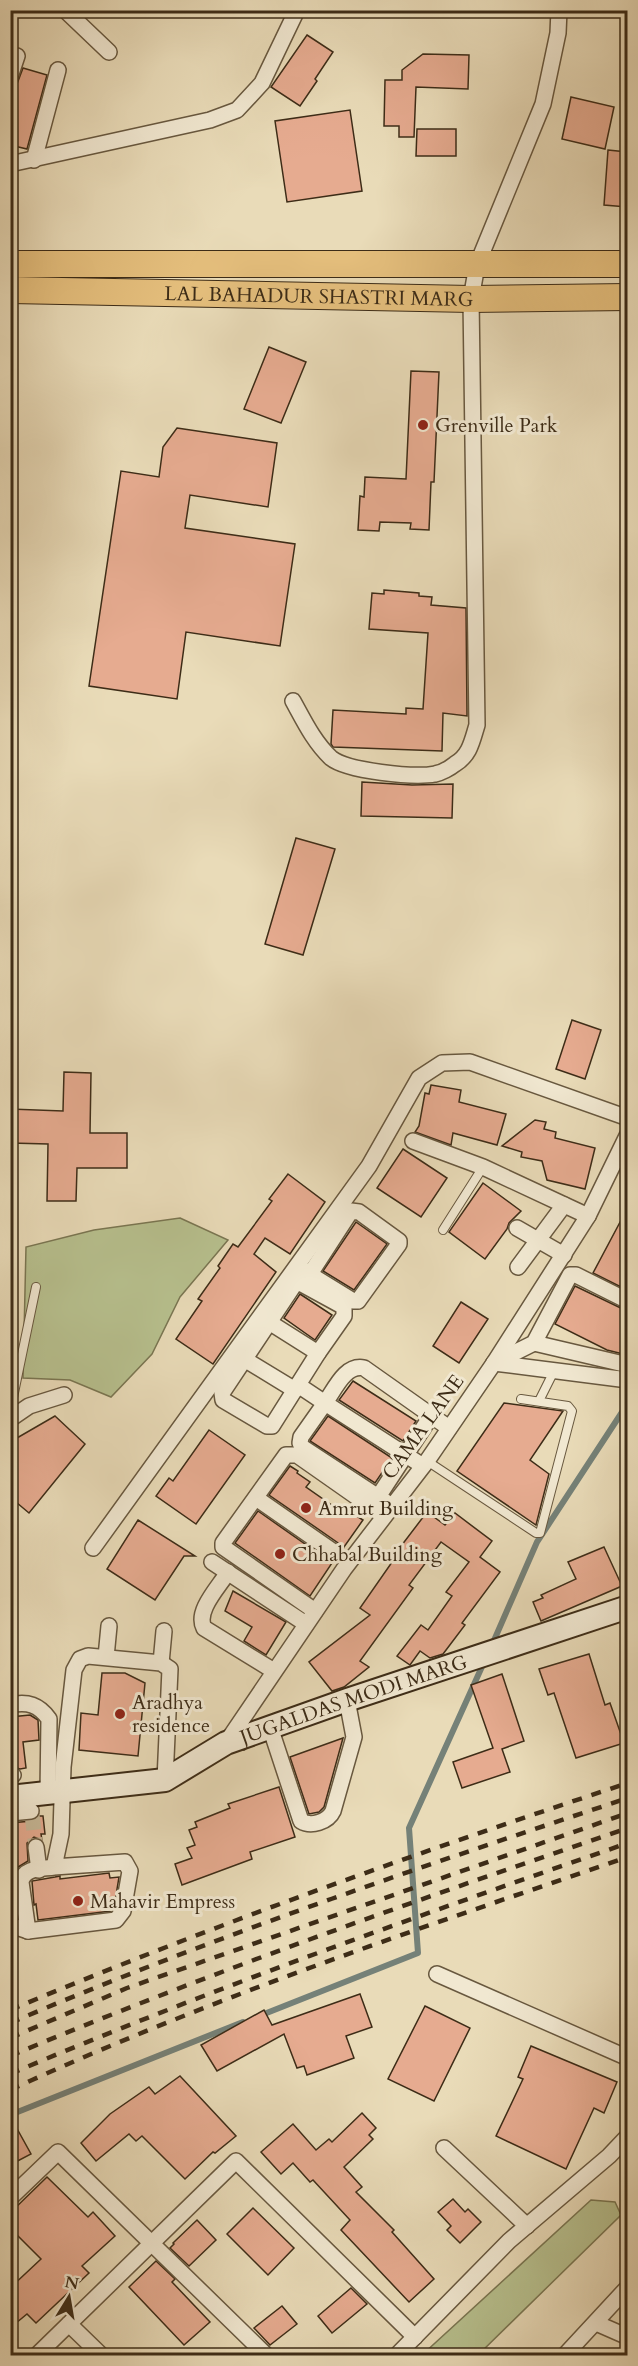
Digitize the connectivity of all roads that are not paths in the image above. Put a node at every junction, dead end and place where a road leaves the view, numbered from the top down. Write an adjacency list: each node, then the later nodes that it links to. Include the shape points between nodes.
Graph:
1 (65, 10): 4 (street)
2 (297, 10): 8 (street, via 262,83 237,111)
3 (560, 10): 14 (street, via 543,104)
4 (109, 52)
5 (17, 56): 7 (street)
6 (58, 70): 8 (street)
7 (10, 77)
8 (34, 160): 9 (street)
9 (10, 164)
10 (10, 264): 11 (main road, LAL BAHADUR SHASTRI MARG)
11 (140, 264): 12 (main road, LAL BAHADUR SHASTRI MARG); 16 (main road)
12 (360, 264): 14 (main road, LAL BAHADUR SHASTRI MARG); 17 (main road)
13 (627, 264): 14 (main road, LAL BAHADUR SHASTRI MARG)
14 (477, 265): 19 (street)
15 (10, 290): 16 (main road, LAL BAHADUR SHASTRI MARG)
16 (141, 292): 17 (main road, LAL BAHADUR SHASTRI MARG)
17 (360, 297): 19 (main road, LAL BAHADUR SHASTRI MARG)
18 (627, 297): 19 (main road, LAL BAHADUR SHASTRI MARG)
19 (471, 299): 20 (street, via 477,725 469,752 436,774 370,771 333,760 315,740)
20 (293, 701)
21 (627, 1118): 32 (street, via 470,1062 442,1064 419,1078)
22 (627, 1134): 26 (street, CAMA LANE)
23 (413, 1141): 24 (street)
24 (483, 1167): 25 (street); 28 (lane)
25 (564, 1205): 26 (street); 29 (street)
26 (588, 1216): 30 (street, CAMA LANE)
27 (517, 1228): 29 (street)
28 (443, 1230)
29 (538, 1240): 30 (street); 31 (street)
30 (564, 1255): 39 (street, CAMA LANE)
31 (518, 1267)
32 (304, 1270): 32 (street, via 358,1301 399,1241 359,1212 351,1211); 35 (street)
33 (36, 1287): 48 (lane)
34 (627, 1301): 36 (street, via 570,1275)
35 (266, 1320): 37 (street); 37 (street, via 294,1285 300,1283 344,1307 344,1316); 38 (street)
36 (534, 1343): 39 (street); 40 (street)
37 (318, 1353): 43 (street)
38 (240, 1356): 43 (street); 43 (street, via 222,1393 223,1400 267,1426 272,1426); 57 (street)
39 (494, 1363): 41 (street); 51 (street, CAMA LANE)
40 (627, 1365)
41 (554, 1371): 42 (street); 46 (lane)
42 (627, 1380)
43 (296, 1387): 47 (street)
44 (64, 1395): 50 (street, via 29,1406)
45 (520, 1399): 46 (lane)
46 (539, 1401): 53 (lane, via 568,1406 572,1411 540,1533)
47 (325, 1403): 49 (street, via 348,1370 356,1366); 52 (street); 54 (street, via 301,1437 302,1447)
48 (10, 1412)
49 (431, 1416): 51 (street); 52 (street)
50 (10, 1419)
51 (449, 1428): 53 (street, CAMA LANE)
52 (406, 1455): 53 (street); 54 (street)
53 (425, 1463): 56 (street, CAMA LANE)
54 (378, 1497): 56 (street)
55 (256, 1498): 56 (street, via 286,1455 291,1454); 58 (street); 62 (street, via 223,1547)
56 (388, 1511): 58 (street, CAMA LANE)
57 (93, 1548)
58 (345, 1560): 62 (street, CAMA LANE)
59 (212, 1562): 60 (street)
60 (228, 1572): 63 (street); 68 (street, via 202,1613 201,1622 204,1628)
61 (627, 1607): 69 (street, JUGALDAS MODI MARG)
62 (315, 1611): 63 (street, CAMA LANE)
63 (306, 1624): 68 (street, CAMA LANE)
64 (109, 1626): 66 (street)
65 (164, 1631): 67 (street)
66 (106, 1658): 67 (street); 74 (street, via 80,1659 74,1670 63,1767)
67 (160, 1663): 73 (street, via 170,1669)
68 (274, 1671): 72 (street, CAMA LANE)
69 (347, 1700): 71 (street, JUGALDAS MODI MARG); 71 (street, via 354,1737 328,1819 310,1825 301,1821)
70 (10, 1705): 74 (street, via 31,1704 49,1719)
71 (270, 1727): 72 (street, JUGALDAS MODI MARG)
72 (226, 1743): 73 (street, JUGALDAS MODI MARG)
73 (165, 1780): 74 (street, JUGALDAS MODI MARG)
74 (29, 1794): 75 (street); 77 (street, via 61,1834)
75 (10, 1813)
76 (36, 1847): 78 (street)
77 (54, 1867): 78 (street); 80 (street, via 125,1862 130,1871 123,1911 116,1920)
78 (39, 1870): 80 (street, via 27,1871 22,1876)
79 (10, 1925): 80 (street)
80 (28, 1931)
81 (437, 1974): 82 (street)
82 (627, 2058)
83 (627, 2136): 86 (street)
84 (444, 2148): 86 (street)
85 (10, 2198): 87 (street, via 58,2152)
86 (526, 2226): 91 (street)
87 (152, 2244): 90 (street); 91 (street, via 236,2162); 95 (street)
88 (627, 2288): 89 (street)
89 (596, 2323): 92 (street); 97 (street)
90 (69, 2324): 93 (street); 94 (street)
91 (415, 2337): 96 (street)
92 (627, 2337)
93 (36, 2355)
94 (102, 2355)
95 (267, 2355)
96 (396, 2355)
97 (564, 2355)

